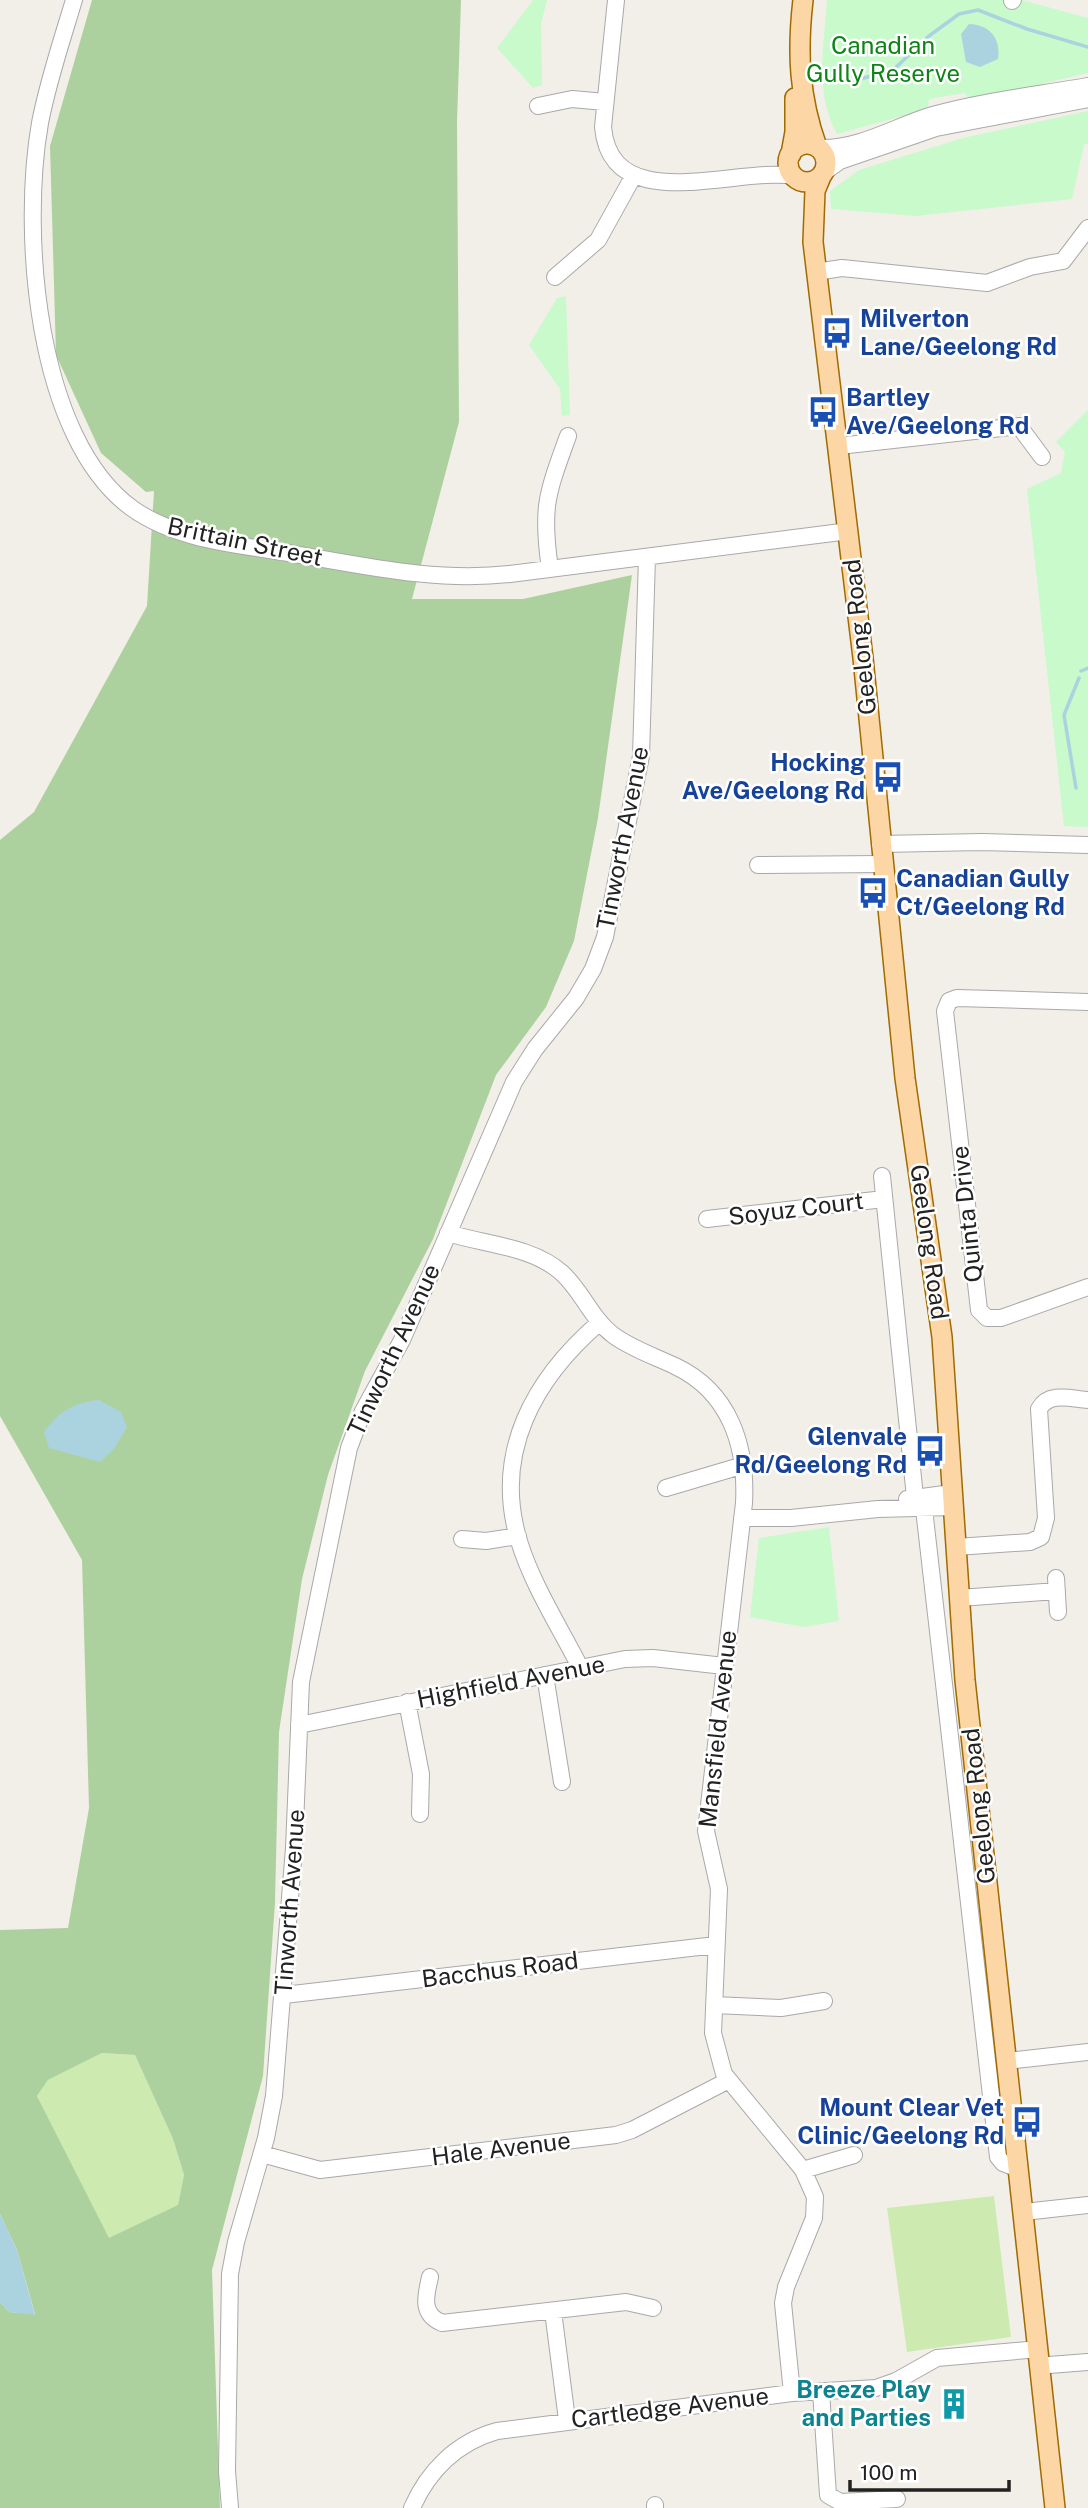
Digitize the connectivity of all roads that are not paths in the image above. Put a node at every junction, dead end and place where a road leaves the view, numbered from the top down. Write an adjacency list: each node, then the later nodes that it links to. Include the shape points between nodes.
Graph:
1 (74, 0): 24 (street, Brittain Street, via 40,123 35,250 49,366 69,421 98,473 132,508 163,525 196,535 428,576 473,577)
2 (616, 0): 7 (street)
3 (803, 0): 4 (main road)
4 (799, 73): 9 (main road); 10 (main road)
5 (1088, 86): 9 (street, via 937,114 857,142)
6 (1088, 99): 11 (street, via 936,128 840,161)
7 (605, 102): 8 (street, via 572,99); 13 (street, via 605,140)
8 (538, 106)
9 (818, 147): 10 (main road, via 801,145); 11 (main road, via 826,159)
10 (790, 155): 12 (street); 14 (main road, via 788,166)
11 (823, 173): 14 (main road, via 808,182); 16 (main road, Geelong Road, via 815,191)
12 (756, 174): 13 (street, via 668,184); 14 (street)
13 (634, 175): 18 (street, via 598,240)
14 (794, 177): 16 (main road, Geelong Road)
15 (1088, 228): 17 (street, via 1063,261 1026,268 991,283 842,268)
16 (813, 242): 17 (main road, Geelong Road)
17 (816, 272): 20 (main road, Geelong Road)
18 (555, 277)
19 (568, 436): 24 (street, via 545,504)
20 (839, 446): 21 (street, via 1020,426); 22 (main road, Geelong Road)
21 (1042, 457)
22 (849, 531): 23 (street); 25 (main road, Geelong Road)
23 (647, 557): 24 (street, Brittain Street); 33 (street, Tinworth Avenue, via 640,756 605,937 583,987 516,1078)
24 (550, 569)
25 (880, 844): 26 (street); 27 (main road, Geelong Road)
26 (1088, 845)
27 (882, 864): 28 (street); 39 (main road, Geelong Road, via 907,1095 938,1294)
28 (758, 865)
29 (1088, 1002): 34 (street, Quinta Drive, via 957,998 948,1002 945,1015 979,1310 988,1318 1002,1318)
30 (882, 1176): 31 (street, Geelong Road)
31 (884, 1199): 32 (street, Soyuz Court); 40 (street, Geelong Road)
32 (707, 1220)
33 (448, 1233): 35 (street, Mansfield Avenue, via 521,1251 548,1263 566,1278); 51 (street, Tinworth Avenue, via 349,1448 304,1660)
34 (1088, 1287)
35 (600, 1322): 37 (street, Mansfield Avenue, via 620,1340 683,1370 705,1387 734,1427); 42 (street, via 551,1371 523,1423 512,1476)
36 (1088, 1401): 44 (street, via 1052,1399 1039,1409 1046,1518 1041,1537 1030,1542)
37 (744, 1465): 38 (street); 41 (street, Mansfield Avenue)
38 (666, 1488)
39 (952, 1500): 40 (street); 44 (main road, Geelong Road)
40 (920, 1502): 41 (street, via 791,1518 769,1525); 61 (street, Geelong Road)
41 (741, 1524): 47 (street, Mansfield Avenue)
42 (518, 1536): 43 (street); 48 (street)
43 (462, 1539)
44 (956, 1547): 45 (main road, Geelong Road)
45 (959, 1598): 46 (street, via 1056,1585); 59 (main road, Geelong Road)
46 (1058, 1612)
47 (724, 1666): 48 (street, Highfield Avenue, via 634,1658); 54 (street, Mansfield Avenue, via 706,1831 719,1884)
48 (580, 1667): 49 (street, Highfield Avenue)
49 (545, 1675): 50 (street, Highfield Avenue); 52 (street)
50 (408, 1702): 51 (street, Highfield Avenue); 53 (street, via 421,1774)
51 (299, 1725): 55 (street, Tinworth Avenue)
52 (562, 1782)
53 (420, 1814)
54 (716, 1945): 55 (street, Bacchus Road); 57 (street, Mansfield Avenue)
55 (284, 1996): 63 (street, Tinworth Avenue, via 274,2096)
56 (824, 2001): 57 (street, via 781,2008)
57 (714, 2005): 60 (street, Mansfield Avenue, via 714,2044)
58 (1088, 2052): 59 (street)
59 (1007, 2061): 62 (main road, Geelong Road)
60 (729, 2080): 63 (street, Hale Avenue, via 616,2135 320,2170); 66 (street, Mansfield Avenue)
61 (995, 2129): 62 (street, via 1001,2145); 65 (street, Geelong Road, via 999,2160)
62 (1016, 2145): 65 (main road, Geelong Road)
63 (262, 2154): 79 (street, Tinworth Avenue, via 230,2274)
64 (855, 2155): 66 (street)
65 (1019, 2169): 68 (main road, Geelong Road)
66 (803, 2170): 75 (street, Mansfield Avenue, via 816,2210 783,2300)
67 (1088, 2205): 68 (street)
68 (1024, 2212): 72 (main road, Geelong Road)
69 (430, 2277): 71 (street, via 426,2308 440,2323)
70 (653, 2308): 71 (street, via 626,2302)
71 (553, 2311): 76 (street)
72 (1044, 2357): 73 (street, Cartledge Avenue); 74 (street, Cartledge Avenue, via 943,2357 883,2386); 81 (main road, Geelong Road); 82 (main road, Geelong Road)
73 (1088, 2362)
74 (821, 2391): 75 (street, Cartledge Avenue); 78 (street)
75 (792, 2393): 76 (street, Cartledge Avenue)
76 (567, 2420): 80 (street, Cartledge Avenue, via 504,2429 468,2443 436,2468)
77 (897, 2499): 78 (street)
78 (829, 2503)
79 (230, 2508)
80 (412, 2508)
81 (1055, 2508)
82 (1068, 2508)

